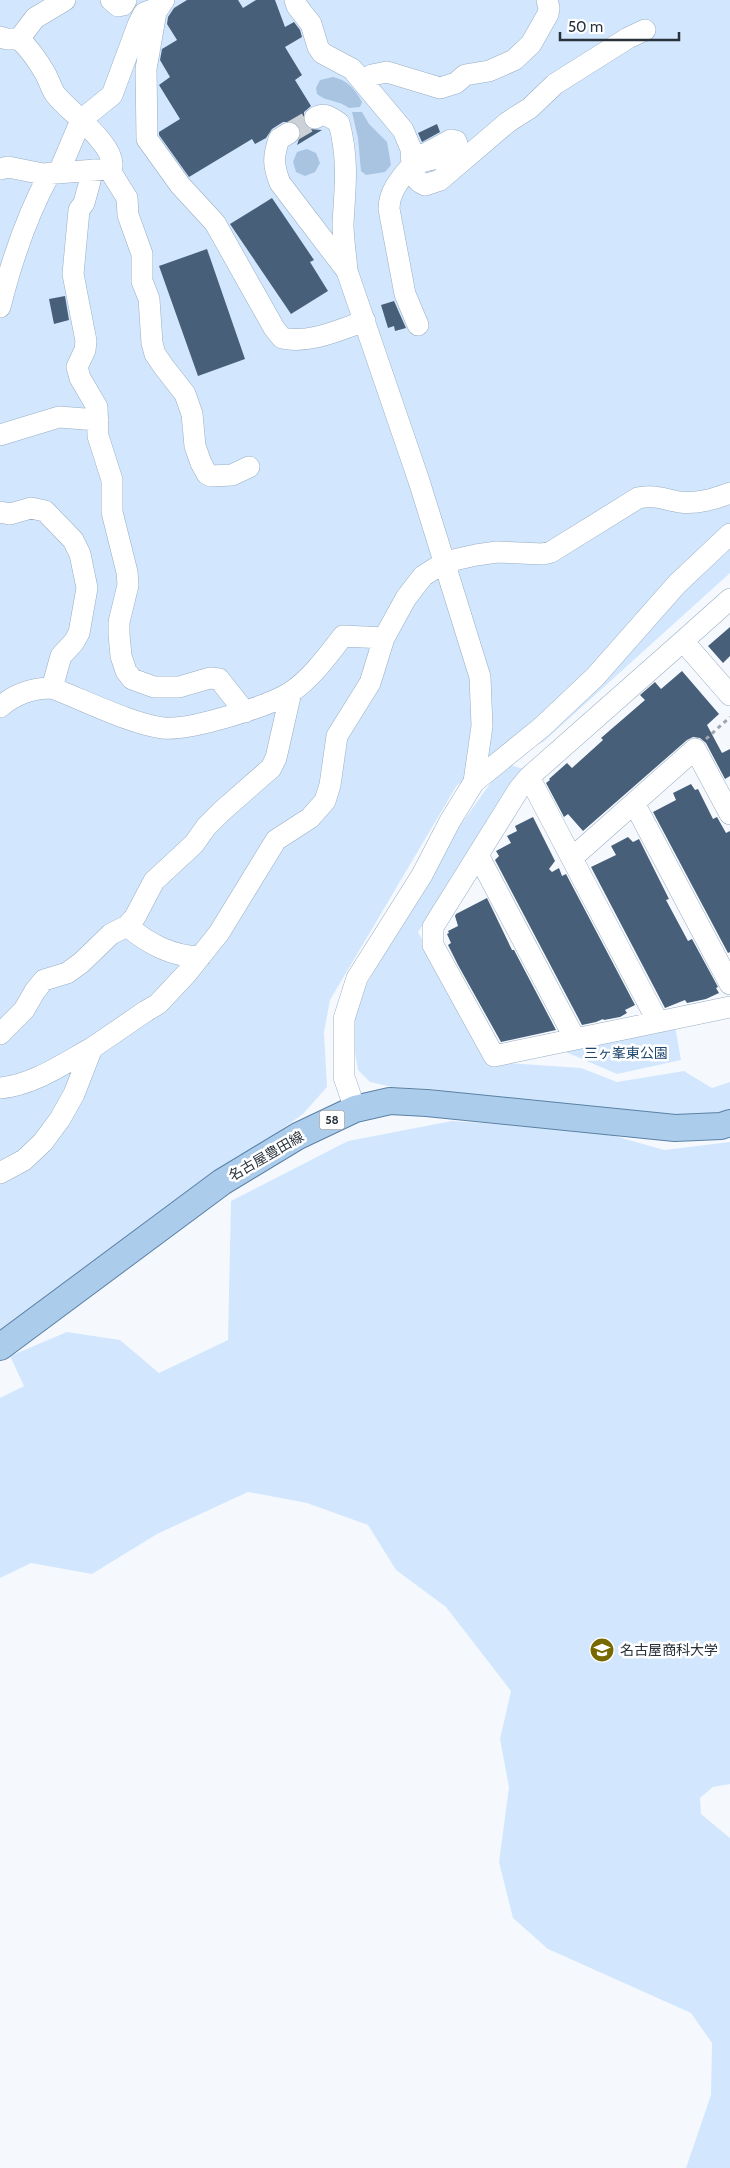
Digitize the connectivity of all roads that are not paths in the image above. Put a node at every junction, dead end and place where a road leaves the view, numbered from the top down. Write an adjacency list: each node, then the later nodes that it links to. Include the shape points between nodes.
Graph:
1 (65, 0): 8 (street)
2 (111, 0): 3 (street, via 118,6)
3 (126, 0)
4 (295, 0): 9 (street, via 311,24 322,53 352,69)
5 (547, 0): 9 (street, via 548,14 531,44 514,60 489,71 465,75 456,83 440,88 387,72 372,75)
6 (160, 6): 11 (street, via 144,13 112,95); 19 (street, via 146,69 147,139 180,185 216,223 282,338 294,341 320,337)
7 (645, 30): 13 (street, via 555,84 440,180 425,185 419,183)
8 (9, 38): 11 (street, via 25,44 54,93)
9 (364, 82): 13 (street, via 403,130)
10 (315, 118): 17 (street, via 321,114 339,123 344,144 347,180 343,226)
11 (81, 120): 15 (street, via 104,143 113,161 112,166); 16 (street)
12 (289, 133): 17 (street, via 279,139 275,151 274,168 280,183)
13 (413, 163): 20 (street, via 394,188 389,209 405,294)
14 (0, 169): 16 (street, via 8,167 42,174)
15 (101, 169): 16 (street); 21 (street, via 79,210 73,274 86,342 77,367 97,407); 23 (street, via 127,198 128,215 142,254 142,281 149,299 153,348 185,394 201,463 211,476 232,475)
16 (54, 173): 18 (street, via 41,189 7,278)
17 (347, 271): 19 (street)
18 (0, 306)
19 (365, 321): 27 (street)
20 (418, 325)
21 (98, 420): 22 (street, via 59,417); 35 (street, via 98,436 112,480 112,512 127,572 128,585 119,622 121,656 126,671 132,679 154,688 180,687 210,678 219,679)
22 (0, 435)
23 (249, 467)
24 (730, 493): 27 (street, via 703,502 647,496 638,498 551,552 497,552)
25 (0, 512): 31 (street, via 10,514 31,508 45,511 73,540 80,554 86,588 79,633 61,656)
26 (730, 534): 37 (street, via 677,584 595,677 542,727)
27 (445, 562): 29 (street, via 423,576 406,598); 37 (street, via 480,677 482,726)
28 (730, 599): 30 (street)
29 (384, 638): 32 (street, via 343,636); 43 (street, via 370,683 337,736 325,801 310,818 276,840 219,933)
30 (683, 641): 33 (street); 36 (street)
31 (52, 688): 34 (street, via 22,693); 35 (street, via 142,723 165,728)
32 (291, 692): 35 (street); 42 (street, via 271,768 222,811 194,844 154,882)
33 (730, 695)
34 (0, 707)
35 (245, 712)
36 (528, 777): 40 (street); 41 (street)
37 (474, 782): 51 (street, via 422,875 358,978 344,1019 344,1078)
38 (634, 803): 39 (street, via 695,749); 41 (street); 44 (street)
39 (730, 814)
40 (478, 855): 48 (street); 48 (street, via 433,927 433,945 494,1056)
41 (572, 858): 46 (street)
42 (127, 926): 43 (street, via 167,952); 47 (street, via 111,934 66,973 44,980 24,1010)
43 (200, 957): 49 (street, via 158,1004)
44 (730, 984)
45 (730, 1007): 46 (street)
46 (658, 1022): 48 (street)
47 (0, 1034)
48 (575, 1039)
49 (92, 1048): 50 (street, via 33,1080); 53 (street, via 60,1119 24,1160)
50 (0, 1088)
51 (355, 1108): 52 (main road, 名古屋豊田線 / 58, via 390,1101 675,1128); 54 (main road, 名古屋豊田線 / 58, via 298,1136 222,1182)
52 (730, 1123)
53 (0, 1173)
54 (0, 1347)

